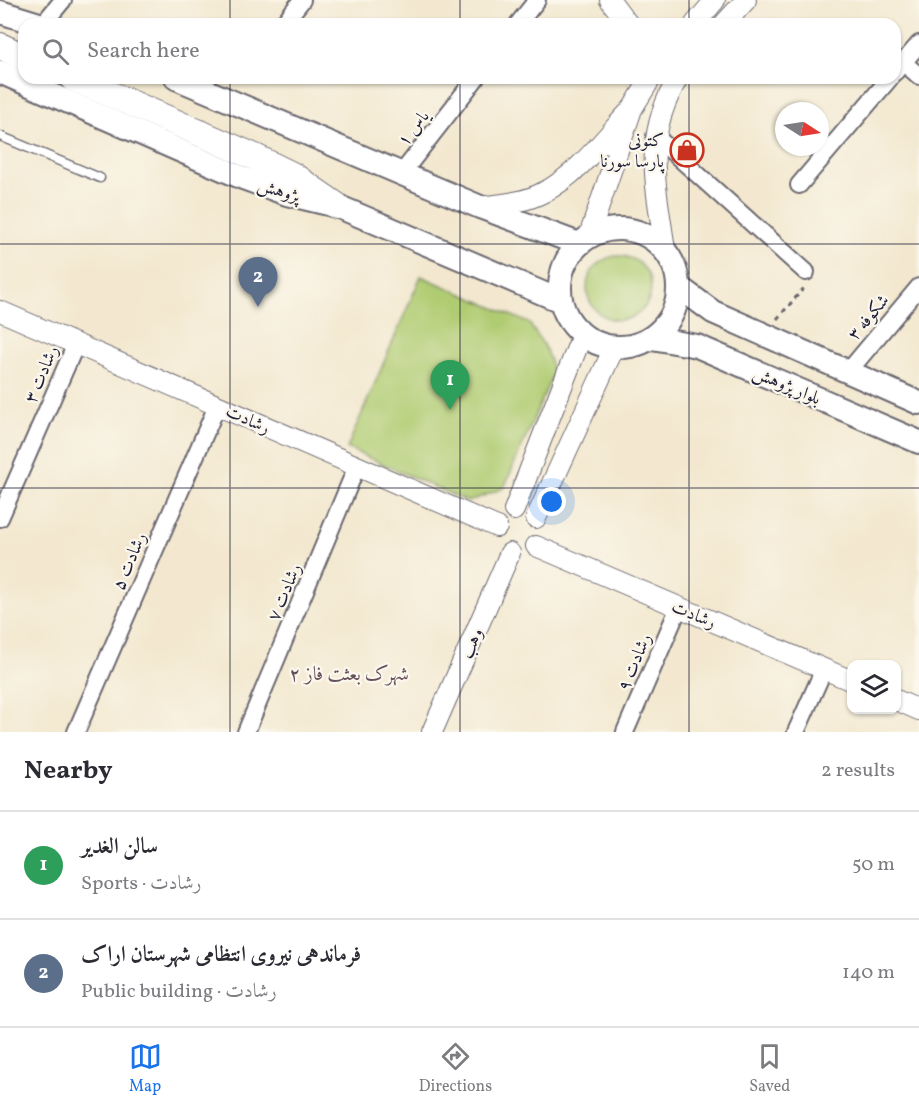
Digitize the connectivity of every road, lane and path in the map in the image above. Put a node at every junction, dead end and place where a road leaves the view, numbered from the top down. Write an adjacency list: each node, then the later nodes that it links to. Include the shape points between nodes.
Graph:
1 (63, 0): 9 (street)
2 (302, 0): 10 (street)
3 (537, 0): 11 (street)
4 (610, 0): 12 (street)
5 (715, 0): 13 (street)
6 (746, 0): 14 (street)
7 (0, 12): 8 (main road)
8 (20, 18)
9 (46, 18)
10 (288, 18)
11 (523, 18)
12 (624, 18)
13 (700, 18)
14 (730, 18)
15 (919, 44): 16 (street)
16 (901, 65)
17 (901, 68): 18 (street)
18 (919, 76)
19 (61, 84): 32 (main road, پژوهش, via 243,178)
20 (87, 84): 32 (main road, via 292,175)
21 (190, 84): 29 (main road)
22 (471, 84): 29 (street, یاس ۱)
23 (647, 84): 26 (street)
24 (674, 84): 28 (street, via 665,100)
25 (885, 84): 31 (street)
26 (632, 109): 33 (street, via 573,171 544,192 512,203); 34 (street)
27 (0, 136): 30 (lane)
28 (655, 136): 35 (street, via 653,160); 36 (street)
29 (402, 173): 33 (main road)
30 (100, 178)
31 (799, 184)
32 (337, 206): 39 (main road, پژوهش)
33 (480, 207): 34 (main road)
34 (584, 240): 35 (main road, via 614,228 633,229 651,237); 39 (main road, via 568,256 562,270)
35 (665, 250): 37 (main road, via 675,267)
36 (806, 272): 42 (path, via 806,286)
37 (679, 286): 42 (main road, بلوار پژوهش, via 713,312); 43 (main road, via 676,306 667,324)
38 (919, 287): 46 (street, شکوفه ۳)
39 (561, 301): 41 (main road, via 566,316)
40 (0, 311): 44 (street, رشادت)
41 (582, 335): 45 (main road); 51 (street)
42 (764, 335): 46 (main road, بلوار پژوهش)
43 (652, 338): 45 (main road, via 634,346); 49 (main road, بلوار پژوهش, via 697,346)
44 (76, 344): 48 (street, رشادت); 52 (street, رشادت ۳)
45 (614, 348): 53 (street)
46 (847, 372): 47 (main road, بلوار پژوهش)
47 (919, 403)
48 (217, 406): 50 (street, رشادت); 62 (street, رشادت ۵)
49 (919, 442)
50 (357, 466): 54 (street, رشادت); 63 (street, رشادت ۷)
51 (514, 510): 53 (street, via 526,511); 54 (street, via 503,516)
52 (0, 518)
53 (536, 518): 55 (street, via 541,532)
54 (497, 527): 56 (street, via 497,540)
55 (536, 546): 56 (street, via 524,554); 57 (street, رشادت)
56 (510, 553): 64 (street, وهب)
57 (679, 607): 58 (street, رشادت); 65 (street, رشادت ۹)
58 (824, 669): 59 (street, رشادت); 66 (street)
59 (847, 679)
60 (901, 702): 61 (street)
61 (919, 710)
62 (76, 732)
63 (246, 732)
64 (432, 732)
65 (625, 732)
66 (796, 732)

